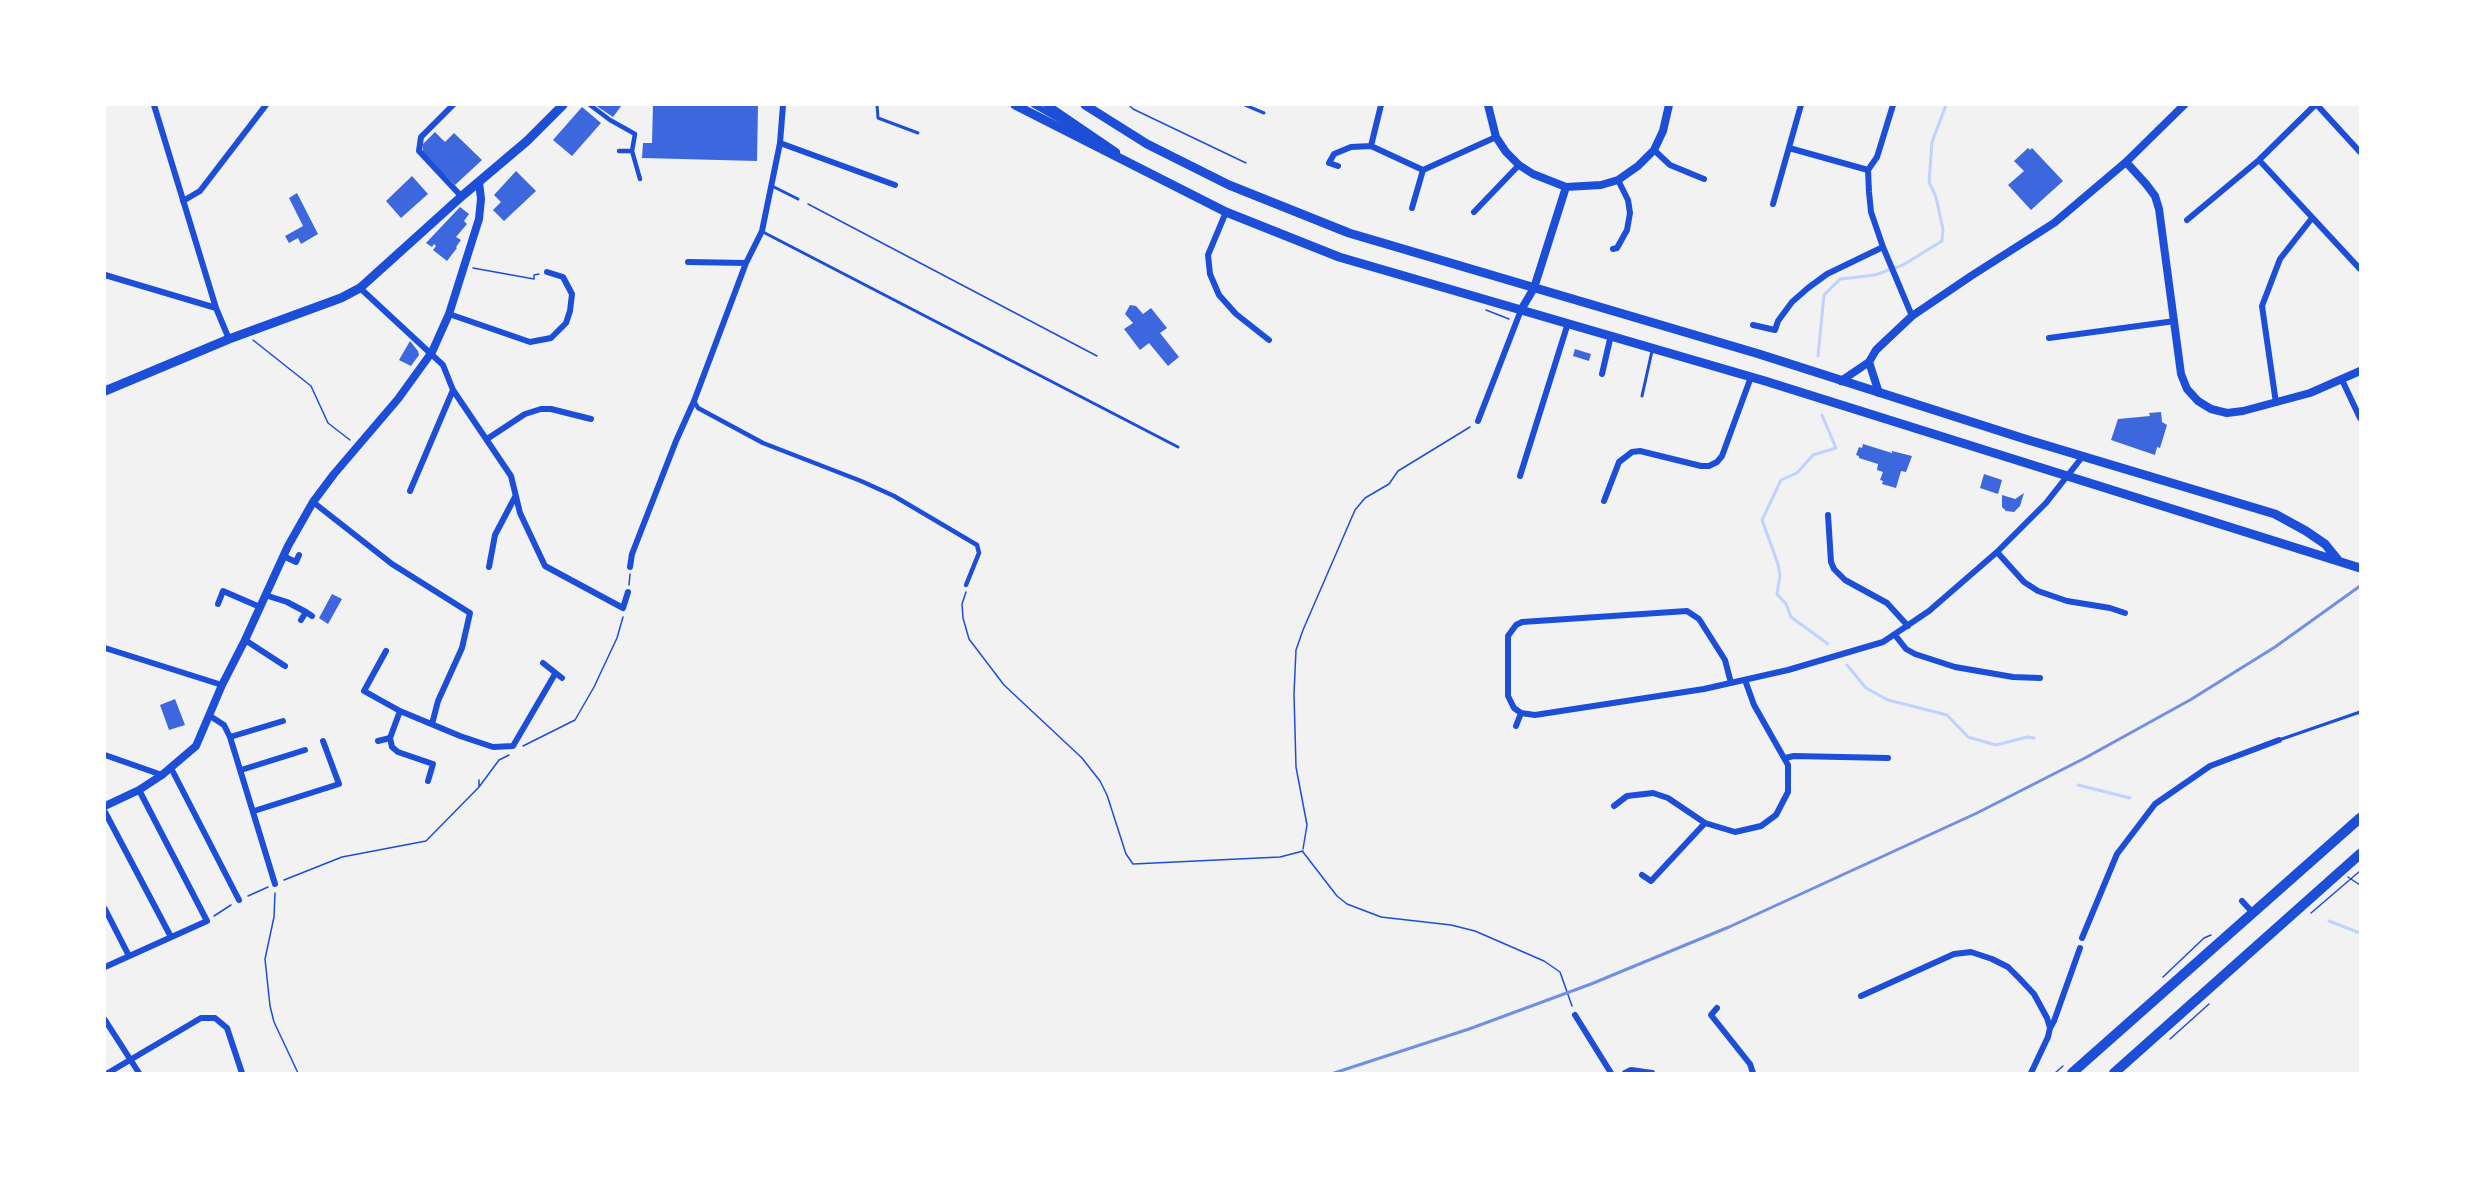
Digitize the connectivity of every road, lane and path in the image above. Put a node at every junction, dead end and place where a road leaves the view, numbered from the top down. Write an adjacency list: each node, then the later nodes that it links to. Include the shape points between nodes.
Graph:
1 (154, 105): 51 (street)
2 (266, 105): 51 (street, via 200,191)
3 (453, 105): 49 (street, via 422,137 419,151)
4 (563, 105): 45 (main road)
5 (590, 105): 29 (street, via 635,134)
6 (783, 105): 24 (street)
7 (877, 105): 22 (lane, via 878,118)
8 (1016, 105): 34 (main road)
9 (1034, 105): 25 (street)
10 (1048, 105): 25 (street)
11 (1085, 105): 69 (main road, via 1147,144 1228,185 1349,233)
12 (1129, 105): 35 (path)
13 (1245, 105): 21 (lane)
14 (1381, 105): 26 (street)
15 (1488, 105): 23 (street)
16 (1669, 105): 28 (street)
17 (1801, 105): 27 (street)
18 (1893, 105): 39 (street, via 1877,157)
19 (2184, 105): 33 (street)
20 (2316, 105): 31 (street); 32 (street)
21 (1264, 113)
22 (918, 134)
23 (1496, 137): 36 (street); 38 (street)
24 (780, 143): 46 (street); 47 (street)
25 (1107, 146): 34 (street)
26 (1371, 146): 37 (street, via 1351,147 1334,154 1329,163); 38 (street)
27 (1789, 148): 39 (street); 53 (street)
28 (1654, 150): 40 (street); 43 (street)
29 (632, 151): 30 (street); 41 (street)
30 (619, 152)
31 (2360, 152)
32 (2259, 160): 57 (street); 58 (street)
33 (2126, 162): 74 (street, via 2054,223); 75 (street, via 2155,196)
34 (1133, 163): 55 (main road)
35 (1246, 163)
36 (1519, 165): 48 (street, via 1548,182); 56 (street)
37 (1338, 166)
38 (1423, 170): 54 (street)
39 (1868, 170): 60 (street, via 1871,212)
40 (1684, 172): 42 (street); 44 (street)
41 (640, 179)
42 (1704, 179)
43 (1618, 180): 48 (street); 61 (street, via 1630,213 1627,230)
44 (1680, 181)
45 (479, 182): 49 (main road); 64 (street, via 479,219)
46 (771, 185): 50 (lane); 59 (street)
47 (895, 185)
48 (1566, 187): 69 (street)
49 (461, 196): 68 (main road)
50 (798, 199)
51 (183, 201): 71 (street)
52 (808, 204): 86 (path)
53 (1773, 204)
54 (1412, 208)
55 (1226, 212): 70 (main road, via 1339,256); 83 (street, via 1208,255 1210,274 1219,295)
56 (1474, 212)
57 (2312, 218): 65 (street); 98 (street, via 2280,259 2262,306)
58 (2187, 220)
59 (762, 231): 63 (street); 104 (lane)
60 (1883, 247): 74 (street); 78 (street, via 1827,274 1808,288 1792,302 1775,330)
61 (1613, 249)
62 (688, 262): 63 (street)
63 (746, 263): 97 (street)
64 (463, 266): 66 (path, via 534,279 534,275); 73 (street)
65 (2360, 269)
66 (547, 272): 73 (street, via 563,278 572,294 566,323 551,338 530,342)
67 (105, 275): 71 (street)
68 (360, 288): 79 (main road); 85 (street)
69 (1534, 288): 72 (street); 92 (main road)
70 (1489, 300): 72 (main road); 76 (path, via 1485,311)
71 (216, 308): 82 (street)
72 (1521, 310): 76 (street); 77 (main road)
73 (449, 314): 85 (street)
74 (1912, 316): 87 (street, via 1876,350)
75 (2175, 321): 81 (street); 98 (street, via 2181,375 2198,401 2227,413)
76 (1518, 322): 101 (street)
77 (1568, 323): 80 (main road); 106 (street)
78 (1753, 325)
79 (247, 332): 82 (main road); 103 (path, via 255,344 311,386 328,423)
80 (1611, 335): 84 (main road); 89 (street)
81 (2049, 338)
82 (229, 339): 94 (main road)
83 (1269, 340)
84 (1653, 348): 90 (main road); 96 (lane)
85 (432, 352): 93 (street, via 443,364); 103 (street)
86 (1097, 356)
87 (1869, 362): 92 (street); 95 (street)
88 (2360, 371): 91 (street)
89 (1602, 374)
90 (1751, 377): 107 (main road); 110 (street, via 1717,462 1701,466 1632,452 1619,462)
91 (2342, 380): 98 (street); 99 (street)
92 (1841, 381): 95 (main road)
93 (453, 390): 102 (street); 108 (street)
94 (105, 391)
95 (1879, 393): 105 (main road)
96 (1642, 396)
97 (694, 401): 118 (street, via 636,543); 120 (street, via 698,408 763,443 894,496 977,545 979,553)
98 (2276, 403)
99 (2360, 418)
100 (591, 419): 102 (street, via 541,409 525,414)
101 (1478, 421): 172 (path, via 1398,471 1389,484 1365,498 1355,510 1313,605 1296,650 1294,694 1296,767 1307,825)
102 (488, 439): 109 (street, via 511,476)
103 (358, 446): 111 (street)
104 (1178, 447)
105 (2083, 456): 107 (street); 116 (main road, via 2275,514 2325,544)
106 (1520, 476)
107 (2069, 477): 113 (street); 116 (main road)
108 (410, 491)
109 (515, 497): 117 (street, via 495,535); 125 (street, via 545,566)
110 (1604, 501)
111 (313, 502): 115 (street); 146 (street, via 392,564 470,613 462,648)
112 (1828, 515): 128 (street, via 1834,569 1845,580 1887,603)
113 (1997, 552): 126 (street, via 2024,582 2038,591); 128 (street)
114 (299, 555): 115 (street, via 296,562)
115 (283, 556): 122 (street)
116 (2338, 560): 119 (main road)
117 (489, 567)
118 (630, 567): 121 (path)
119 (2360, 568)
120 (966, 585): 172 (path, via 962,604 969,639 1004,685 1082,758 1100,781 1133,864 1273,858)
121 (628, 592): 125 (street)
122 (265, 595): 124 (street); 127 (street, via 309,614)
123 (218, 604): 124 (street, via 223,591)
124 (260, 607): 130 (street)
125 (623, 608): 153 (path, via 617,638 575,720)
126 (2125, 613)
127 (301, 620)
128 (1908, 626): 129 (street)
129 (1895, 635): 137 (street, via 1906,649 1932,660 1983,672); 138 (street, via 1857,651)
130 (245, 640): 134 (street); 140 (street)
131 (105, 648): 140 (street)
132 (386, 651): 141 (street, via 364,691)
133 (543, 663): 135 (street)
134 (285, 666)
135 (555, 674): 136 (street); 146 (street, via 513,746 493,747)
136 (562, 678)
137 (2040, 678)
138 (1745, 680): 139 (street); 157 (street, via 1754,705)
139 (1731, 683): 143 (street, via 1535,715); 143 (street, via 1725,660 1699,619 1687,611 1522,622 1508,636 1508,696)
140 (222, 685): 144 (street)
141 (400, 711): 146 (street); 149 (street)
142 (2360, 712): 150 (lane)
143 (1521, 713): 147 (street)
144 (210, 716): 148 (street, via 224,725); 159 (street, via 196,746)
145 (283, 721): 148 (street)
146 (432, 724)
147 (1516, 726)
148 (230, 737): 160 (street)
149 (390, 738): 152 (street); 163 (street, via 398,752 433,764)
150 (2279, 740): 183 (street, via 2210,766 2155,804 2117,854)
151 (323, 741): 168 (street, via 339,784)
152 (378, 741)
153 (522, 747)
154 (305, 750): 160 (street)
155 (514, 751): 164 (path, via 499,760)
156 (105, 755): 161 (street)
157 (1785, 758): 158 (street); 171 (street, via 1790,774 1788,792 1769,821 1735,832)
158 (1888, 758)
159 (171, 768): 161 (street); 178 (street)
160 (241, 770): 168 (street)
161 (162, 775): 165 (street)
162 (479, 780): 164 (path)
163 (428, 781)
164 (479, 787): 176 (path, via 426,841 342,857)
165 (139, 790): 166 (street); 182 (street, via 207,921)
166 (105, 806)
167 (1614, 806): 171 (street, via 1627,796 1653,793 1668,798)
168 (254, 811): 176 (street)
169 (105, 812): 182 (street)
170 (2360, 818): 181 (highway)
171 (1706, 823): 175 (street, via 1651,881)
172 (1303, 851): 190 (path, via 1336,896 1347,904 1381,917 1475,931 1531,954 1560,972)
173 (2360, 854): 174 (highway)
174 (2342, 871): 177 (path); 205 (highway)
175 (1642, 875)
176 (275, 884): 198 (path, via 274,917 265,959 270,1006)
177 (2360, 885)
178 (239, 900)
179 (2242, 901): 181 (street)
180 (105, 909): 185 (street)
181 (2254, 913): 204 (highway)
182 (171, 937): 185 (street)
183 (2082, 938)
184 (2080, 948): 192 (street)
185 (129, 956): 186 (street)
186 (105, 967)
187 (1861, 996): 192 (street, via 1938,960 1971,952 2008,967 2034,993)
188 (1717, 1008): 202 (street, via 1711,1015)
189 (2205, 1009): 193 (path)
190 (1575, 1015): 199 (street)
191 (105, 1020): 194 (street)
192 (2050, 1028): 203 (street)
193 (2171, 1039)
194 (130, 1058): 195 (street); 196 (street); 197 (street, via 201,1018 215,1018 228,1028)
195 (108, 1073)
196 (139, 1073)
197 (242, 1073)
198 (298, 1073)
199 (1611, 1073)
200 (1624, 1073): 201 (street)
201 (1652, 1073)
202 (1754, 1073)
203 (2031, 1073)
204 (2072, 1073)
205 (2114, 1073)

